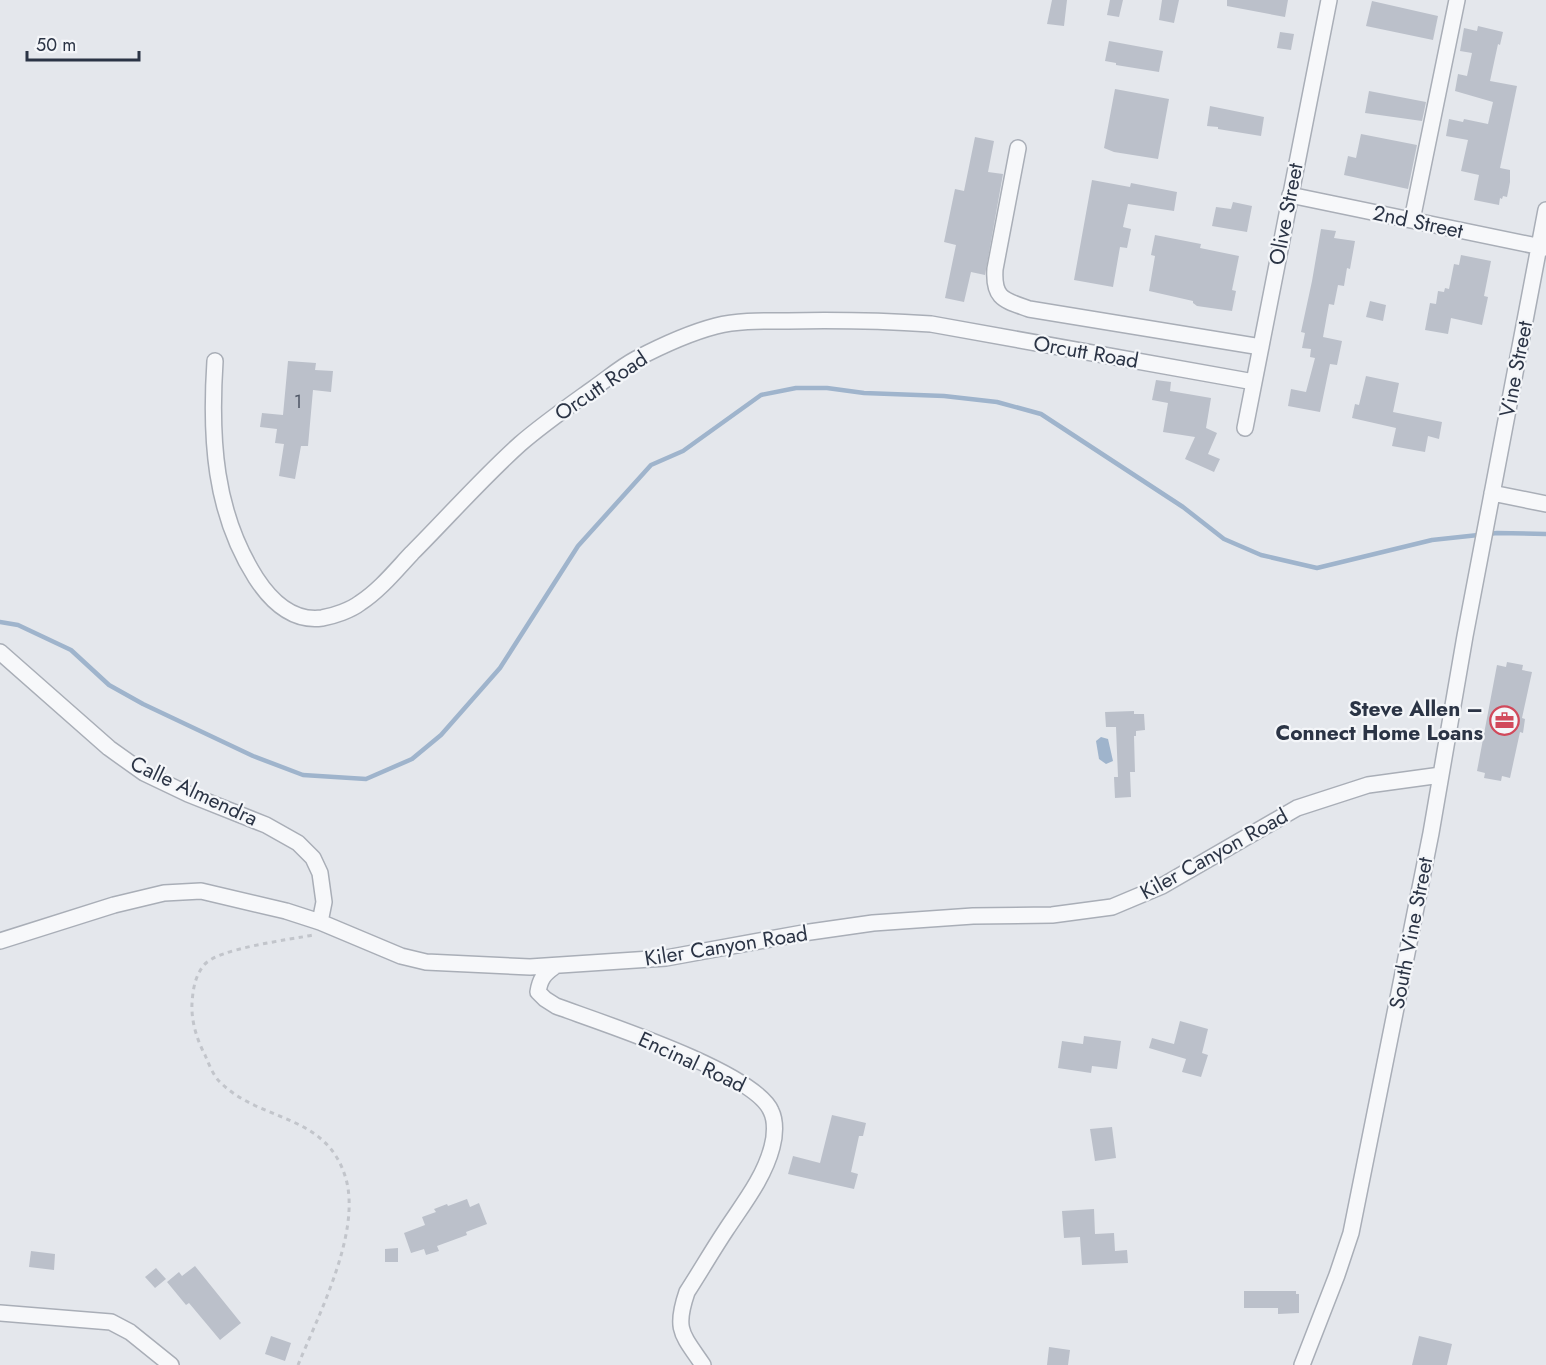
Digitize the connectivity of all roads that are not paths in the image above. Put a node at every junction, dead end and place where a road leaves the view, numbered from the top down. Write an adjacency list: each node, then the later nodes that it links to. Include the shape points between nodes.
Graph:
1 (1329, 0): 4 (street, Olive Street)
2 (1457, 0): 6 (street)
3 (1018, 148): 8 (street, via 995,269 998,293 1029,309)
4 (1290, 195): 6 (street, 2nd Street); 8 (street, Olive Street)
5 (1546, 210): 7 (street, Vine Street)
6 (1412, 220): 7 (street, 2nd Street)
7 (1543, 247): 12 (street, Vine Street)
8 (1261, 347): 10 (street, Olive Street)
9 (215, 361): 10 (street, Orcutt Road, via 212,399 217,472 232,534 274,602 291,613 312,618 323,618 360,604 521,443 574,402 633,360 718,325 796,320 931,324)
10 (1254, 382): 11 (street, Olive Street)
11 (1245, 428)
12 (1492, 493): 13 (street); 15 (street, South Vine Street)
13 (1546, 504)
14 (0, 652): 16 (street, Calle Almendra, via 109,748 144,773 266,825 298,843 313,858 320,873 324,902)
15 (1441, 775): 18 (street, Kiler Canyon Road, via 1368,785 1298,808 1162,886 1112,907 1052,915 873,923 666,958); 22 (street, South Vine Street, via 1351,1233)
16 (320, 922): 17 (street, Kiler Canyon Road, via 201,891 164,893); 18 (street, Kiler Canyon Road, via 401,956 426,962)
17 (0, 941)
18 (554, 967): 21 (street, Encinal Road, via 542,976 539,986 538,992 545,999 715,1068 745,1083 771,1109 772,1146 763,1172 687,1292 679,1313 680,1329)
19 (0, 1313): 20 (street, via 111,1322)
20 (171, 1365)
21 (703, 1365)
22 (1302, 1365)

